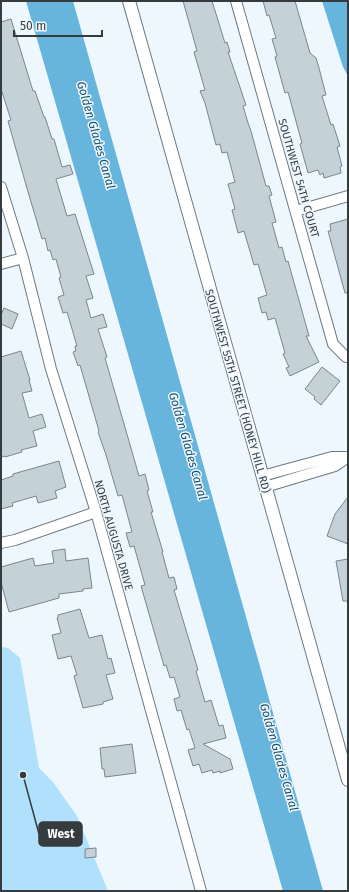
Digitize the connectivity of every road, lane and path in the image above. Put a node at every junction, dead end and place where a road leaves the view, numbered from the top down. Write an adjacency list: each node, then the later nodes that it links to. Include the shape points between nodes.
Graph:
1 (129, 1): 9 (street, SOUTHWEST 55TH STREET (HONEY HILL RD))
2 (236, 1): 5 (street, SOUTHWEST 54TH COURT)
3 (1, 187): 6 (street, NORTH AUGUSTA DRIVE)
4 (348, 196): 5 (street)
5 (296, 211): 8 (street, SOUTHWEST 54TH COURT, via 333,344)
6 (23, 258): 7 (street); 10 (street, NORTH AUGUSTA DRIVE, via 51,368)
7 (1, 264)
8 (347, 357)
9 (263, 482): 9 (street, via 335,466 348,457 332,457); 12 (street, SOUTHWEST 55TH STREET (HONEY HILL RD))
10 (96, 512): 11 (street); 13 (street, NORTH AUGUSTA DRIVE)
11 (1, 543)
12 (348, 780)
13 (201, 891)

